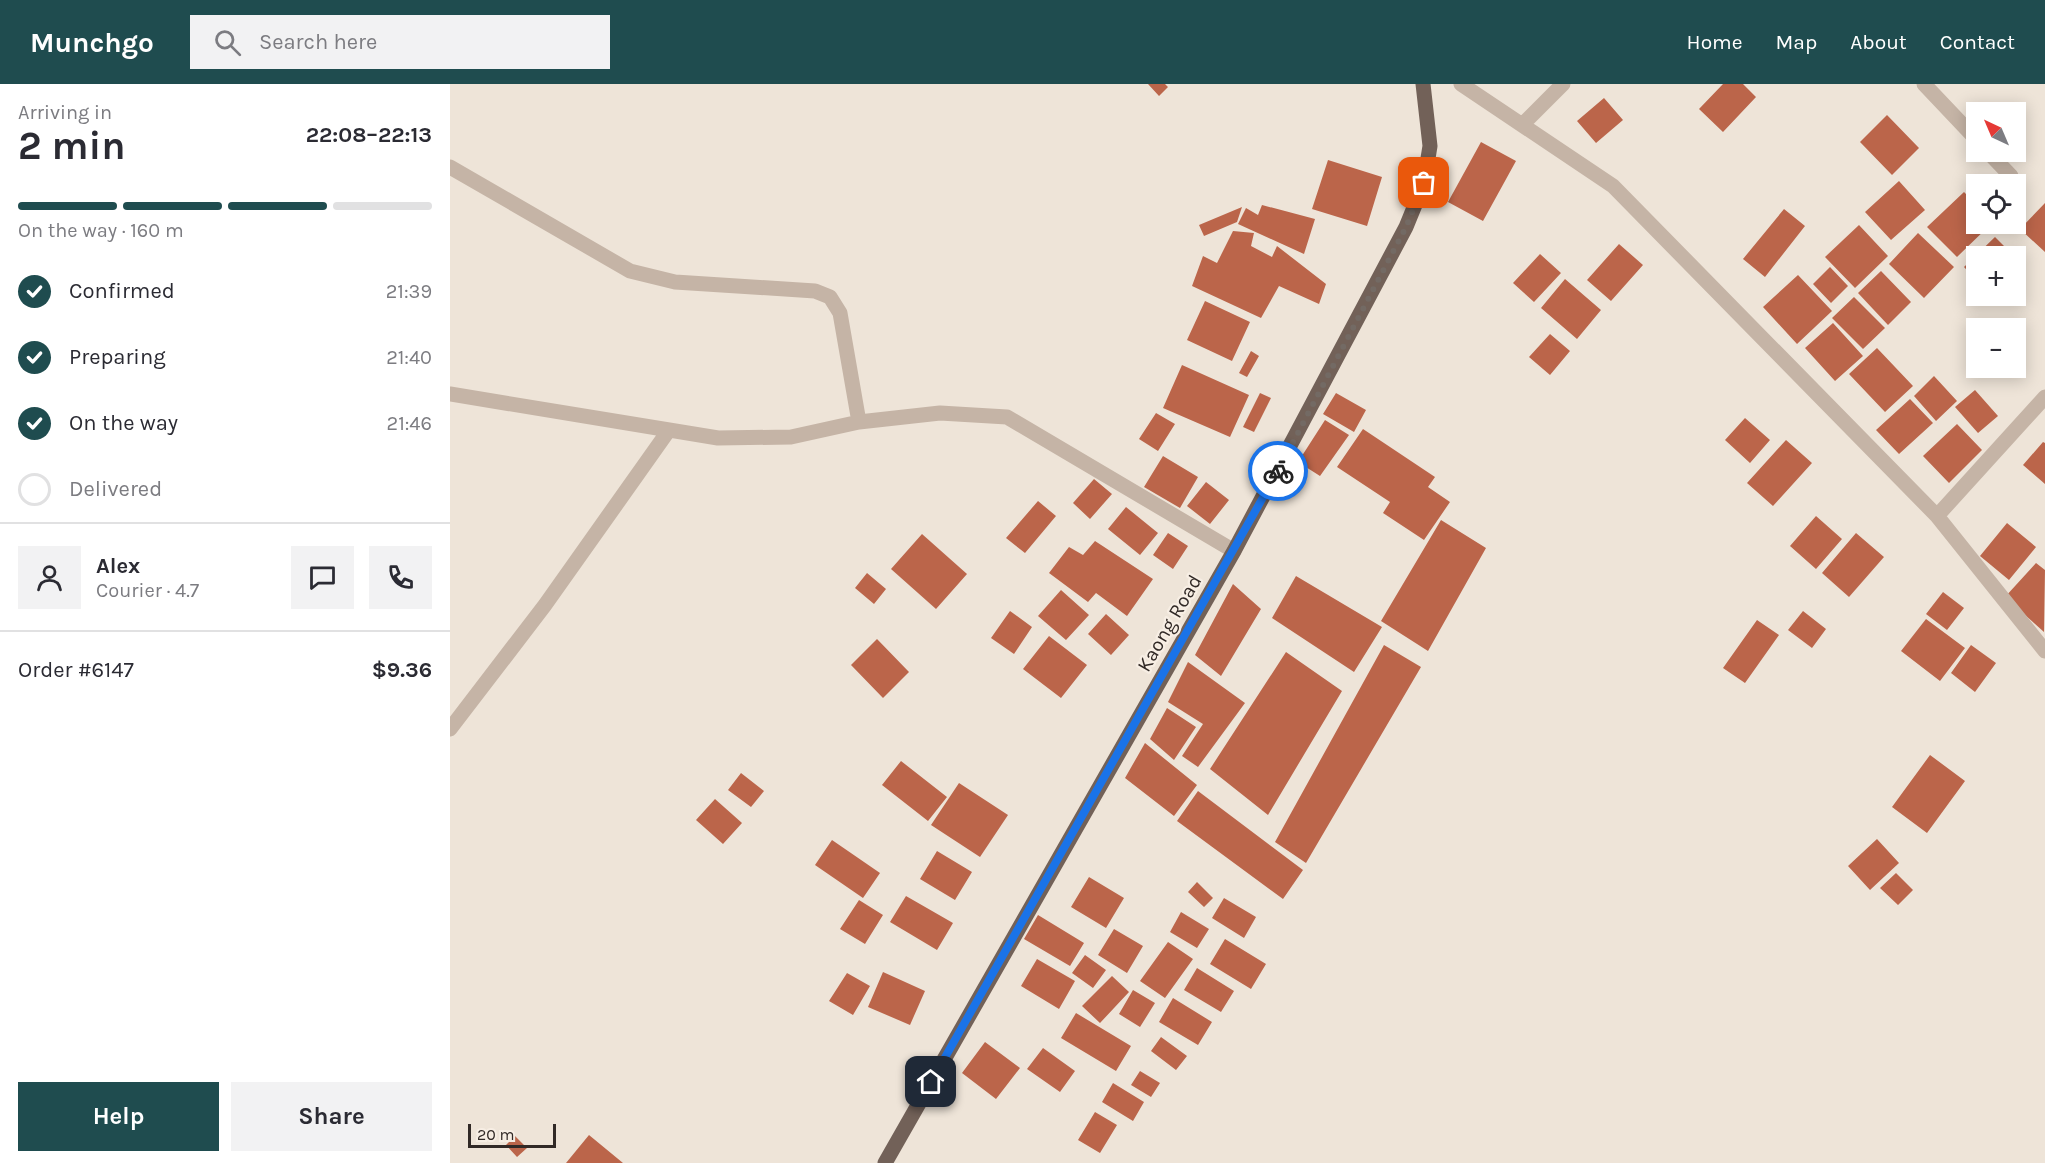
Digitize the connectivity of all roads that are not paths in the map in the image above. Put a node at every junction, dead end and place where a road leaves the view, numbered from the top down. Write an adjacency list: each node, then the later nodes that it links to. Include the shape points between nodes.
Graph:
1 (1423, 84): 15 (main road, Kaong Road, via 1430,146 1424,183 1406,227)
2 (1461, 84): 5 (street)
3 (1563, 84): 5 (street)
4 (1924, 84): 6 (street)
5 (1522, 125): 14 (street, via 1613,186)
6 (1966, 128)
7 (1997, 162): 9 (street)
8 (450, 167): 12 (street, via 630,271 675,282 815,291 830,297 840,313)
9 (2008, 174)
10 (450, 394): 13 (street)
11 (2045, 397): 14 (street)
12 (859, 422): 13 (street, via 791,437 718,438); 15 (street, via 940,413 1007,417)
13 (669, 430): 17 (street, via 545,605)
14 (1937, 516): 16 (street)
15 (1234, 551): 18 (main road, Kaong Road)
16 (2045, 651)
17 (450, 729)
18 (885, 1163)

